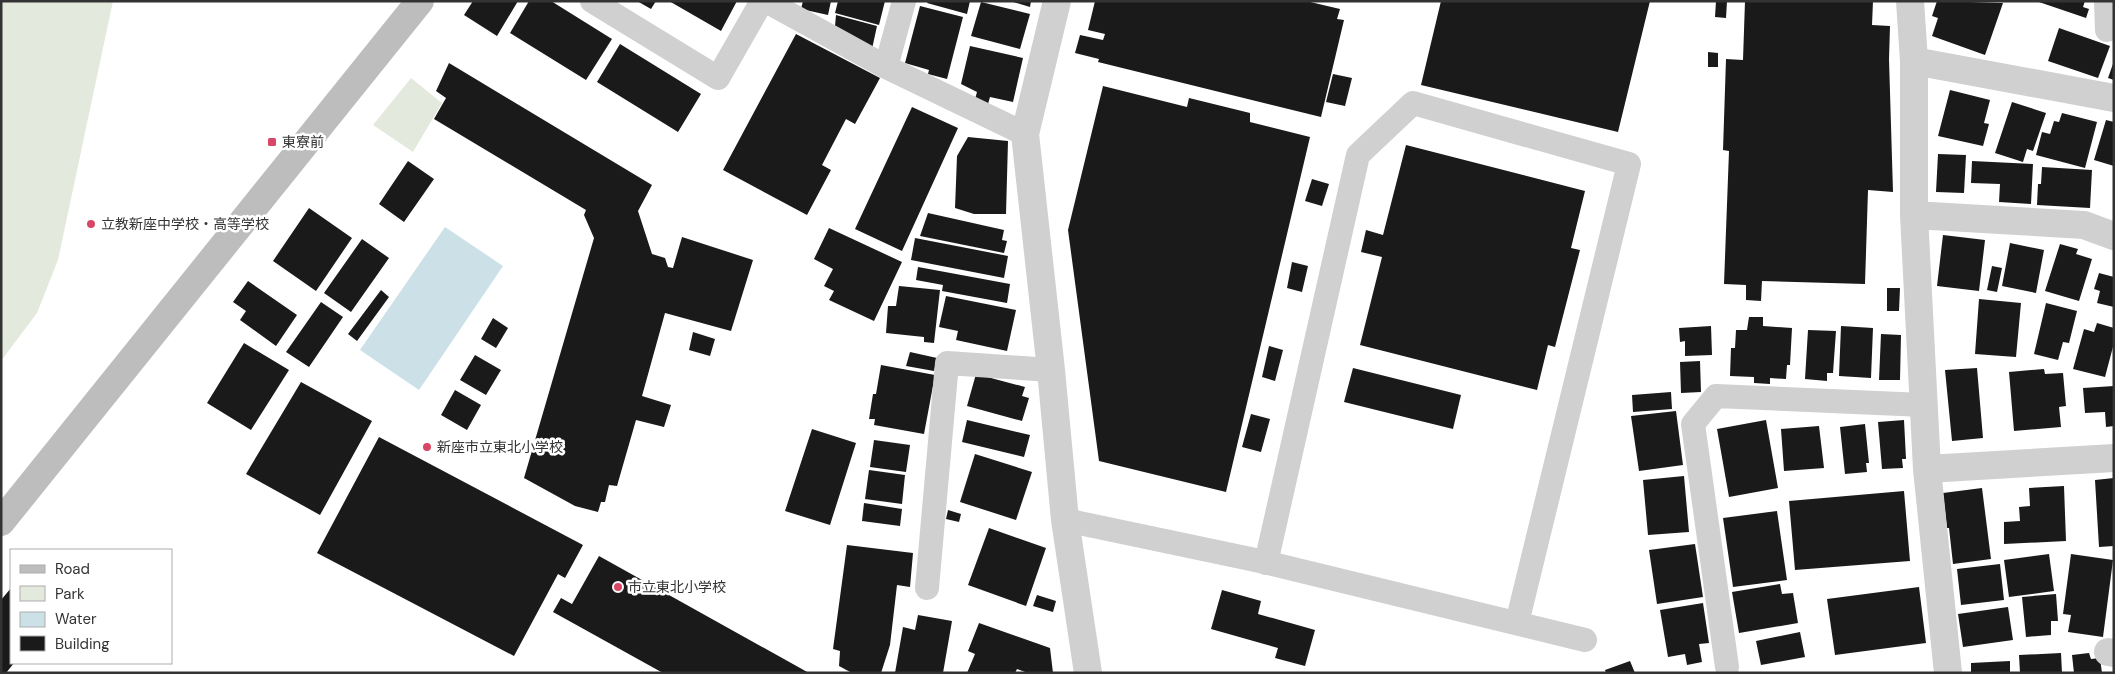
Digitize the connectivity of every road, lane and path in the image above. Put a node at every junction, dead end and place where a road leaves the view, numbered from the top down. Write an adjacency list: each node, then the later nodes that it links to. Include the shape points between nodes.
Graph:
1 (420, 1): 21 (street)
2 (592, 1): 3 (lane, via 718,78)
3 (762, 1)
4 (766, 1): 11 (lane)
5 (904, 1): 11 (lane)
6 (1057, 1): 13 (street)
7 (1910, 1): 10 (street)
8 (2106, 1): 9 (lane)
9 (2107, 30)
10 (1914, 61): 12 (street); 14 (street)
11 (886, 68): 13 (lane)
12 (2114, 98)
13 (1025, 134): 16 (street)
14 (1914, 215): 15 (street, via 2084,226); 17 (street)
15 (2114, 236)
16 (1051, 370): 20 (street); 23 (lane, via 947,362)
17 (1924, 406): 19 (street); 26 (lane, via 1716,396 1693,424)
18 (2114, 458): 19 (street)
19 (1927, 469): 28 (street)
20 (1065, 520): 22 (lane); 27 (street)
21 (1, 522)
22 (1266, 563): 24 (lane); 24 (lane, via 1358,155 1413,103 1629,164)
23 (927, 588)
24 (1517, 623): 25 (lane)
25 (1585, 640)
26 (1728, 667)
27 (1088, 673)
28 (1948, 673)

